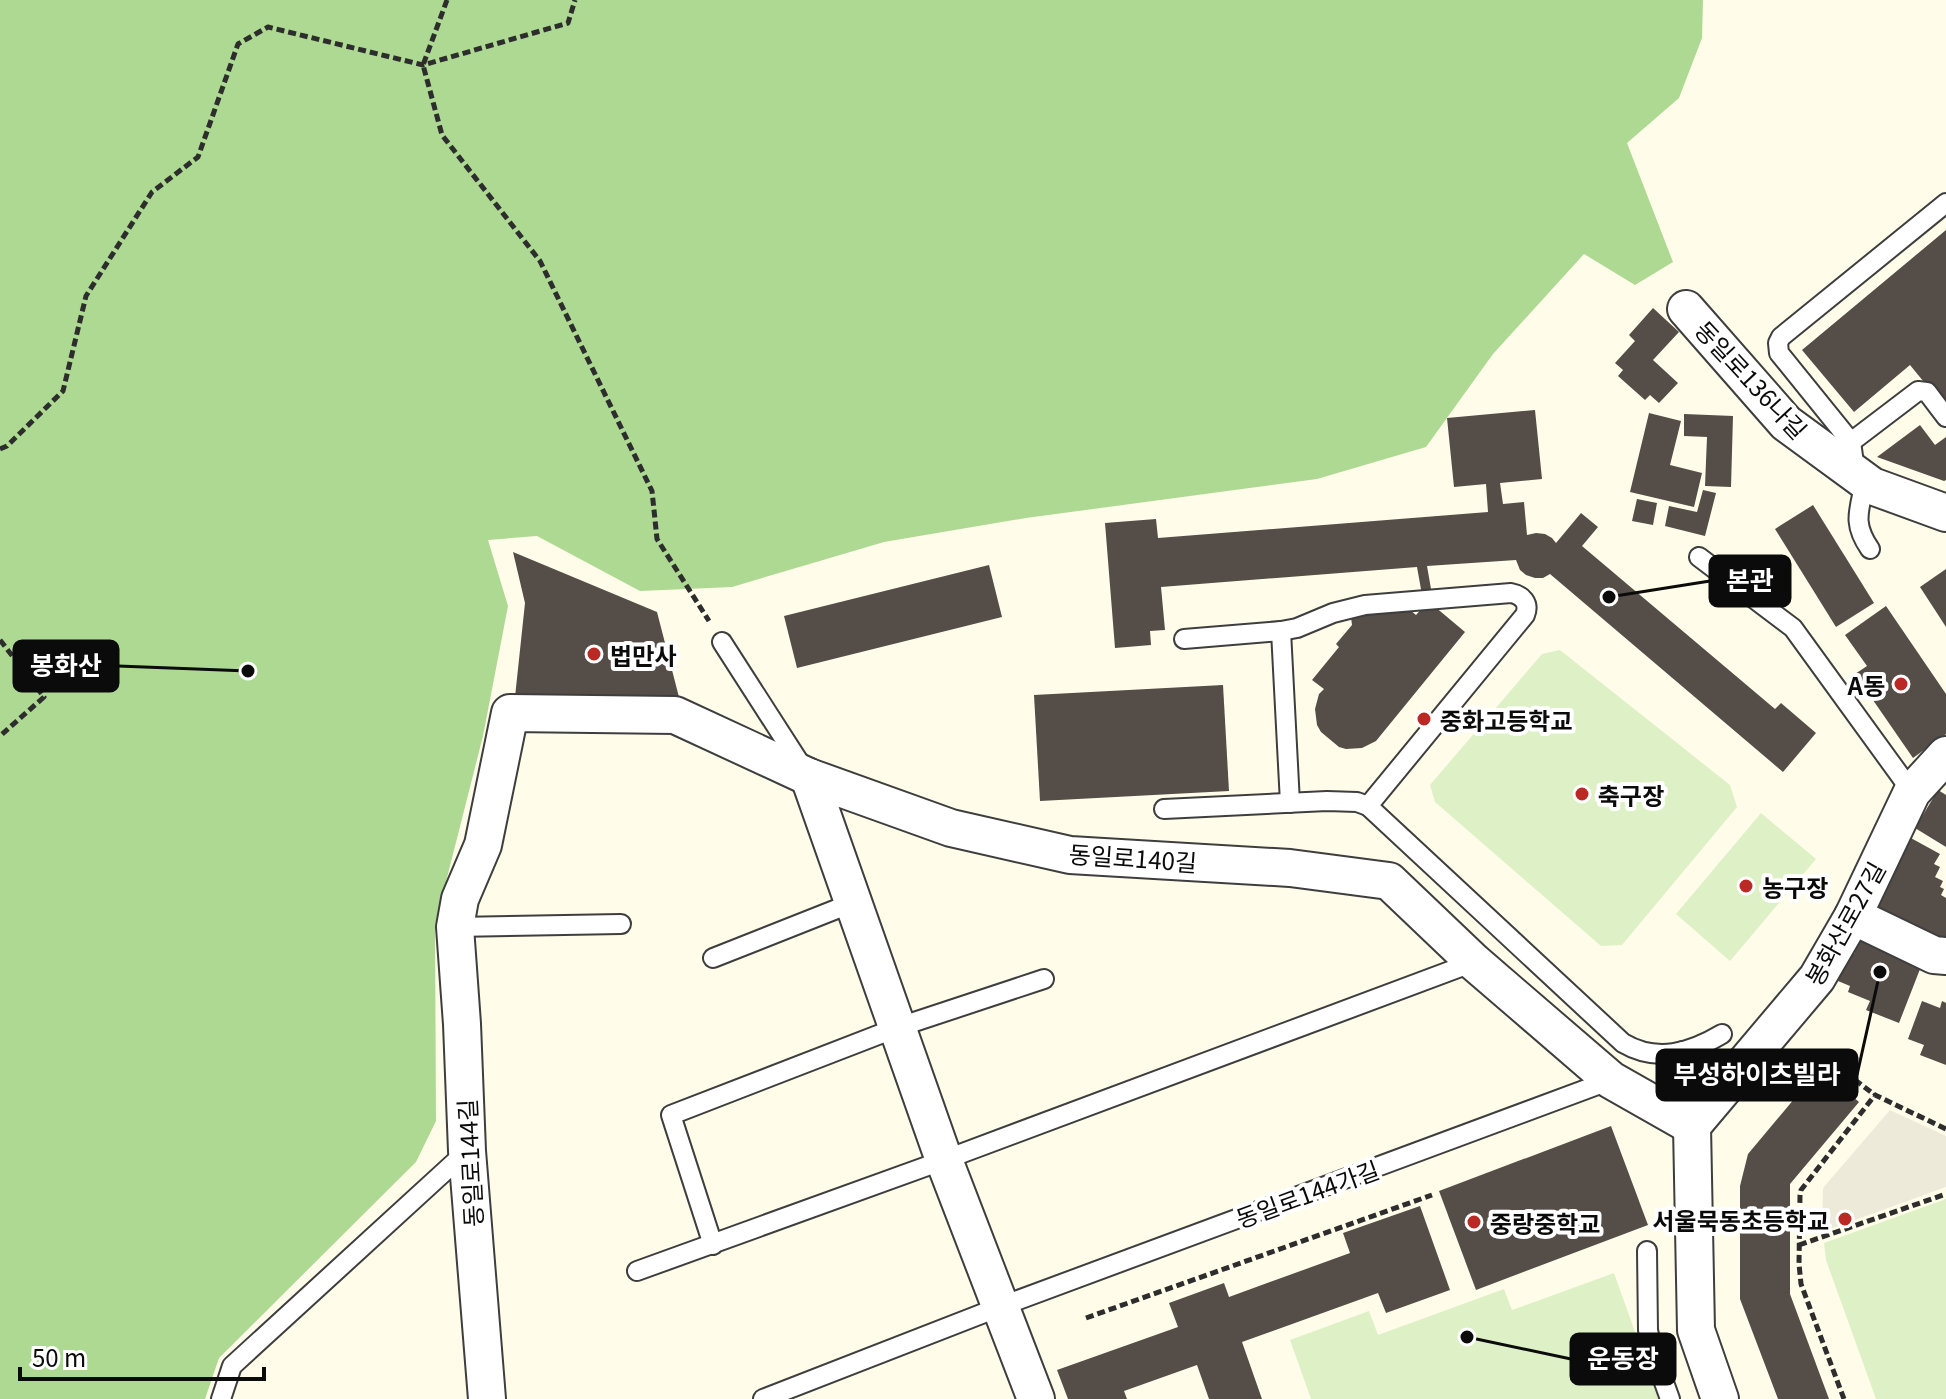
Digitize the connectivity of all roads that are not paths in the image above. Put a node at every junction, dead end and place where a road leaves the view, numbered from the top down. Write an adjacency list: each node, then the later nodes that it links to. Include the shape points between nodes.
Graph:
1 (1946, 203): 4 (lane, via 1778,343 1779,353)
2 (1686, 309): 4 (street, 동일로136나길, via 1786,423)
3 (1946, 417): 4 (lane, via 1927,392 1918,391)
4 (1855, 465): 5 (street, 동일로136나길, via 1872,486); 6 (lane, via 1860,534)
5 (1946, 513)
6 (1870, 549)
7 (1699, 557): 14 (lane, via 1793,628)
8 (1281, 631): 9 (lane); 15 (lane); 16 (lane, via 1365,605 1511,593 1526,603 1525,615)
9 (1184, 639)
10 (722, 642): 13 (lane)
11 (510, 713): 13 (street, 동일로140길, via 675,715); 21 (street, 동일로144길, via 483,845 460,899)
12 (1946, 755): 14 (street, 봉화산로27길)
13 (809, 777): 18 (street); 24 (street, 동일로140길, via 951,828 1070,855 1290,868 1389,881)
14 (1912, 792): 19 (street, 봉화산로27길)
15 (1290, 803): 16 (lane); 17 (lane)
16 (1368, 806): 28 (lane, via 1623,1043 1643,1053)
17 (1164, 809)
18 (852, 903): 23 (lane); 26 (street)
19 (1853, 916): 22 (street); 30 (street, 봉화산로27길, via 1817,978)
20 (621, 924): 21 (lane)
21 (455, 927): 31 (street, 동일로144길)
22 (1946, 956)
23 (713, 958)
24 (1474, 962): 29 (street, 동일로140길); 32 (lane)
25 (1044, 979): 26 (lane)
26 (896, 1028): 32 (street); 33 (lane, via 671,1115)
27 (1722, 1034): 28 (lane)
28 (1683, 1051): 30 (lane)
29 (1611, 1080): 30 (street, 동일로140길); 36 (lane, 동일로144가길)
30 (1692, 1126): 42 (street, via 1696,1330)
31 (467, 1151): 37 (lane, via 232,1366); 38 (street, 동일로144길)
32 (944, 1160): 33 (lane); 36 (street)
33 (713, 1245): 35 (lane)
34 (1647, 1251): 41 (lane, via 1648,1330)
35 (637, 1271)
36 (1002, 1306): 39 (lane, 동일로144가길); 40 (street)
37 (221, 1399)
38 (487, 1399)
39 (763, 1399)
40 (1036, 1399)
41 (1670, 1399)
42 (1720, 1399)

